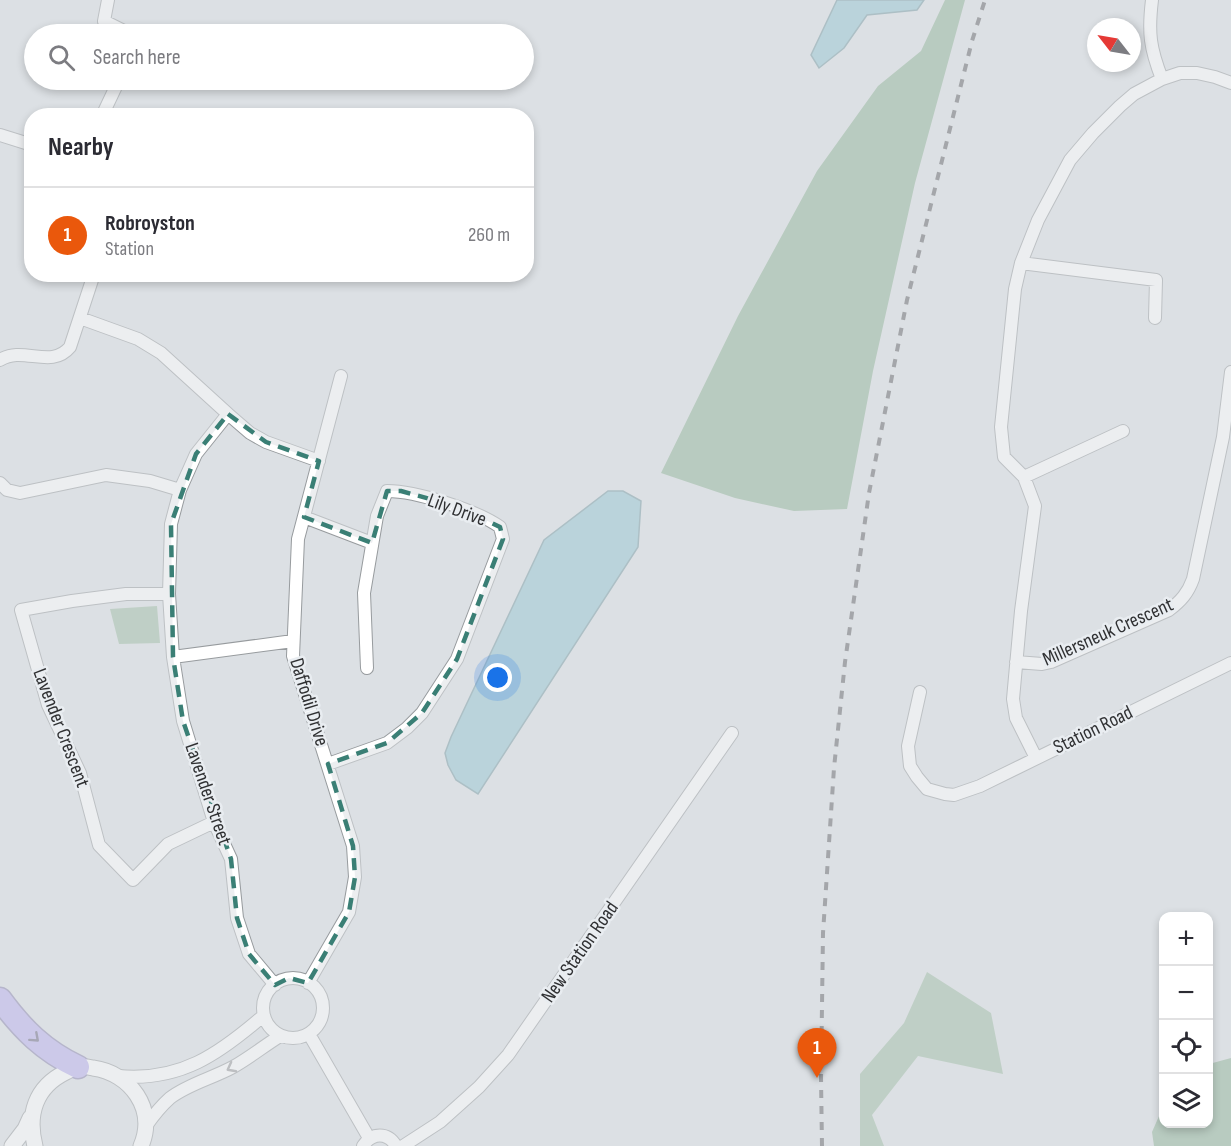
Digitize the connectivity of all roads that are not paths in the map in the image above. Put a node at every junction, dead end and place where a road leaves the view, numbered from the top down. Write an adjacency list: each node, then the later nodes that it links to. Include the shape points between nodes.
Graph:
1 (108, 0): 3 (street, via 104,21)
2 (1152, 0): 4 (street, via 1150,38)
3 (110, 24)
4 (1162, 79): 5 (street, Millersneuk Crescent, via 1180,72); 10 (street, Millersneuk Crescent, via 1120,106 1070,160 1038,220)
5 (1231, 83)
6 (114, 90): 7 (street)
7 (106, 108)
8 (0, 135): 9 (street)
9 (24, 142)
10 (1021, 263): 13 (street, via 1156,280); 20 (street, Millersneuk Crescent, via 1001,427 1004,457)
11 (91, 282): 12 (street)
12 (80, 318): 14 (street, via 70,347 62,355 10,355); 17 (street, via 138,339 161,353)
13 (1155, 318)
14 (0, 360)
15 (1231, 372): 28 (street, Millersneuk Crescent, via 1223,437 1193,579 1185,596 1169,610 1051,662)
16 (341, 376): 19 (street, Daffodil Drive)
17 (228, 414): 19 (street, via 266,442); 22 (street, Lavender Street, via 196,454)
18 (1123, 431): 20 (street)
19 (319, 461): 23 (street, Daffodil Drive)
20 (1024, 477): 28 (street, Millersneuk Crescent, via 1035,506)
21 (0, 483): 22 (street, via 7,490 20,493 106,475 137,478)
22 (180, 490): 25 (street, Lavender Street, via 171,524)
23 (304, 517): 24 (street); 26 (street, Daffodil Drive, via 298,539)
24 (372, 543): 30 (street, Lily Drive, via 364,593); 34 (street, Lily Drive, via 387,491 401,491 490,519 500,527 503,539 457,659 422,713 387,743)
25 (169, 594): 27 (street, Lavender Street); 35 (street, Lavender Crescent, via 126,594 21,610 48,705 80,773 99,845 133,880 168,844)
26 (293, 641): 27 (street); 34 (street, Daffodil Drive, via 293,656)
27 (173, 657): 35 (street, Lavender Street, via 183,721)
28 (1016, 662): 33 (street, Millersneuk Crescent, via 1012,699 1016,718)
29 (1231, 663): 33 (street, Station Road)
30 (367, 668)
31 (920, 692): 33 (street, Station Road, via 908,746 910,766 927,789 954,795)
32 (732, 734): 51 (street, New Station Road, via 508,1055 440,1122)
33 (1036, 758)
34 (328, 764): 36 (street, Daffodil Drive, via 353,846 355,877 349,912)
35 (214, 822): 37 (street, Lavender Street, via 231,859 237,918 249,954)
36 (308, 982): 37 (street, via 289,978); 40 (street, via 316,989 323,1008)
37 (275, 985): 39 (street, via 265,996)
38 (0, 999): 42 (highway, one-way to 42, via 30,1035 59,1058)
39 (263, 1016): 41 (street); 43 (street, via 236,1039 186,1068 138,1078)
40 (309, 1034): 41 (street, via 299,1038); 46 (street)
41 (280, 1035): 45 (street, one-way to 45, via 236,1066 170,1098)
42 (78, 1066): 43 (street); 44 (street, via 46,1086 36,1100)
43 (118, 1076): 45 (street, via 139,1097)
44 (32, 1116): 47 (street); 48 (street)
45 (146, 1126): 49 (street)
46 (366, 1142): 50 (street, via 380,1135)
47 (12, 1146)
48 (35, 1146)
49 (141, 1146)
50 (396, 1146)
51 (403, 1146)

